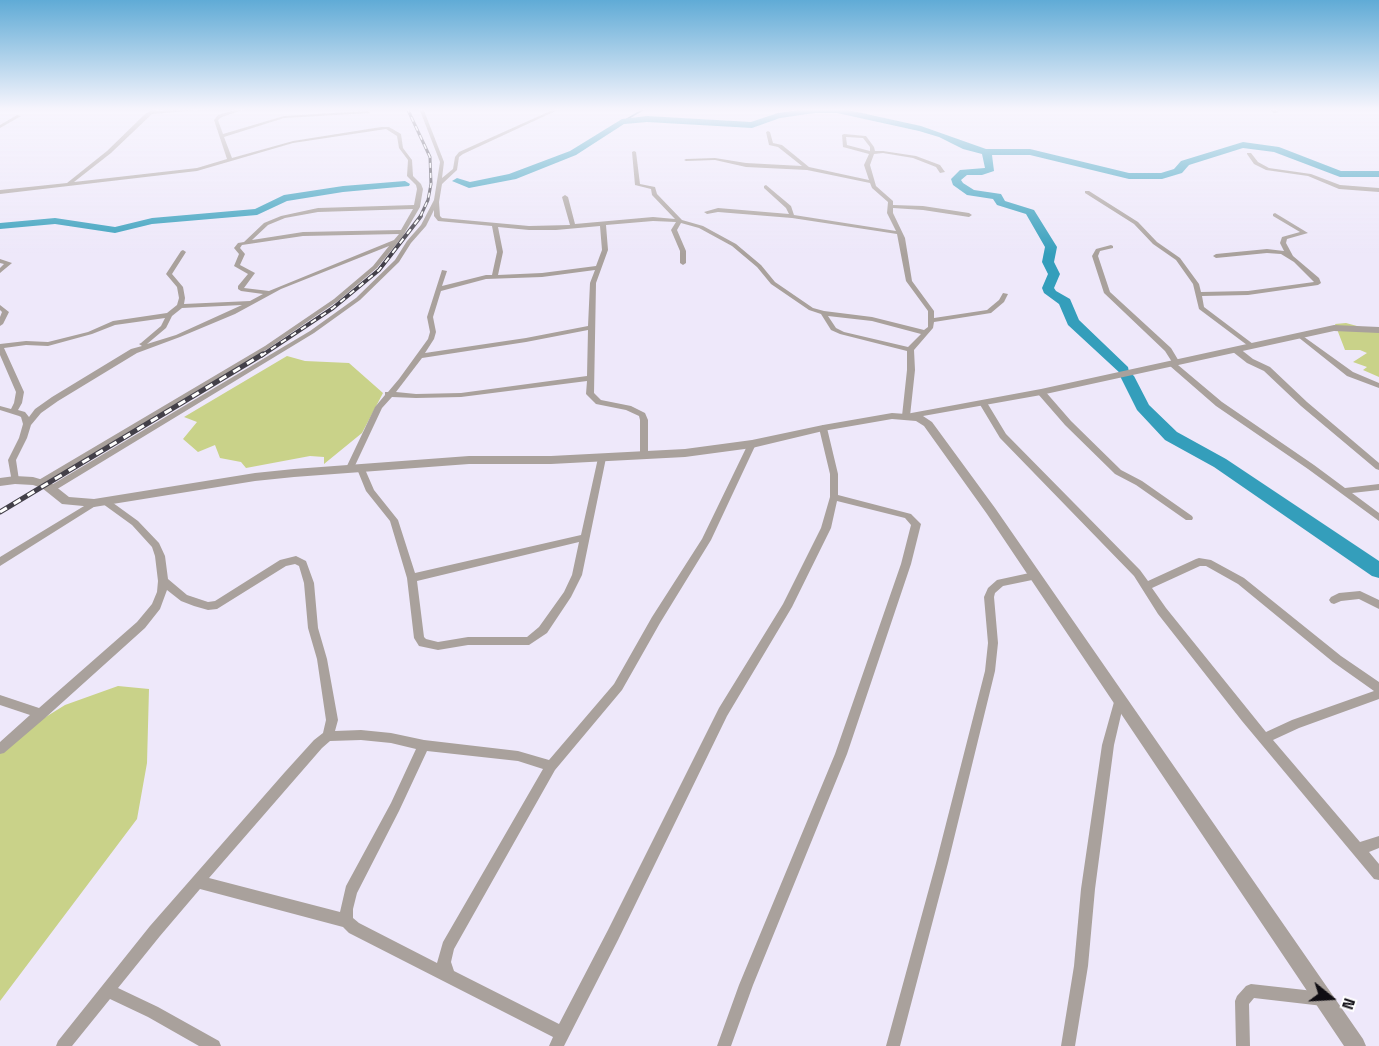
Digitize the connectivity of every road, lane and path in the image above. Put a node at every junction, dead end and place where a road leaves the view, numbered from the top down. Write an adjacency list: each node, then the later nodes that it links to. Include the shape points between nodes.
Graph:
1 (104, 157): 17 (street)
2 (229, 157): 12 (street)
3 (241, 157): 12 (street)
4 (408, 157): 25 (street, via 410,176 419,184)
5 (440, 157): 18 (street)
6 (458, 157): 18 (street, via 452,173)
7 (635, 157): 32 (street, via 638,185 653,188 654,194)
8 (793, 157): 14 (street)
9 (870, 157): 16 (street, via 867,165)
10 (916, 157): 15 (street, via 938,166)
11 (1251, 157): 20 (street, via 1268,169 1309,175 1338,186)
12 (230, 160): 17 (street, via 152,176)
13 (686, 160): 14 (street)
14 (807, 168): 16 (street)
15 (942, 172)
16 (873, 182): 26 (street, via 876,190 890,200)
17 (68, 183): 21 (street)
18 (439, 183): 24 (street)
19 (766, 187): 29 (street, via 789,207)
20 (1379, 190)
21 (0, 192)
22 (1087, 192): 52 (street, via 1136,223 1178,259 1196,284)
23 (565, 197): 35 (street)
24 (437, 200): 31 (street); 33 (street, via 440,220)
25 (417, 207): 37 (street); 38 (street, via 318,210 273,220)
26 (890, 207): 28 (street); 36 (street)
27 (706, 212): 29 (street)
28 (969, 215)
29 (792, 216): 36 (street)
30 (1275, 216): 42 (street, via 1305,233 1284,238)
31 (427, 218): 37 (street); 88 (street, via 397,261 366,292 320,326)
32 (680, 221): 34 (street, via 653,219); 44 (street, via 674,230 683,251); 56 (street, via 734,245 773,283)
33 (494, 224): 35 (street); 48 (street, via 500,252)
34 (603, 225): 35 (street); 45 (street, via 605,250)
35 (573, 226)
36 (900, 233): 58 (street, via 909,281 931,311)
37 (400, 236): 38 (street, via 303,234); 50 (street); 88 (street, via 364,277 302,324)
38 (247, 242): 50 (street, via 237,248 242,254 237,266 252,273 241,289)
39 (1111, 247): 70 (street, via 1098,250 1095,256 1107,292 1168,350)
40 (183, 252): 54 (street, via 169,274 180,287)
41 (1216, 256): 42 (street, via 1272,251)
42 (1290, 256): 52 (street, via 1318,283)
43 (0, 261): 46 (street, via 9,263)
44 (683, 263)
45 (598, 268): 48 (street); 60 (street)
46 (0, 271)
47 (444, 272): 49 (street)
48 (495, 276): 49 (street)
49 (440, 289): 69 (street, via 430,317 431,339)
50 (270, 293): 53 (street)
51 (1005, 294): 58 (street, via 989,312)
52 (1198, 294): 64 (street, via 1204,311)
53 (252, 303): 54 (street); 68 (street)
54 (180, 306): 57 (street)
55 (0, 307): 59 (street, via 6,312)
56 (823, 313): 62 (street, via 844,314); 66 (street, via 833,329 842,333)
57 (169, 315): 65 (street, via 113,323 48,344); 68 (street, via 164,327)
58 (933, 320): 62 (street)
59 (0, 324)
60 (590, 328): 69 (street); 71 (street)
61 (1376, 329): 63 (street, via 1334,328)
62 (926, 333): 66 (street)
63 (1300, 336): 64 (street); 72 (street, via 1350,374)
64 (1253, 346): 67 (street)
65 (0, 347): 77 (street, via 20,392)
66 (910, 350): 78 (street)
67 (1236, 350): 70 (street); 84 (street, via 1267,369)
68 (134, 351): 79 (street, via 46,405)
69 (418, 357): 74 (street)
70 (1175, 364): 73 (street); 90 (street, via 1208,396)
71 (589, 378): 74 (street, via 461,395); 82 (street, via 594,400 642,415)
72 (1379, 386)
73 (1041, 392): 75 (street); 93 (street, via 1118,472)
74 (388, 394): 85 (street, via 379,407)
75 (983, 403): 78 (street); 100 (street, via 1003,436 1087,519)
76 (0, 408): 77 (street)
77 (14, 412): 79 (street, via 25,417)
78 (906, 416): 80 (street); 97 (street, via 928,424)
79 (27, 424): 86 (street, via 12,460)
80 (823, 428): 81 (street); 91 (street, via 832,462)
81 (752, 444): 82 (street); 112 (street, via 706,540 618,687)
82 (644, 456): 83 (street)
83 (602, 458): 85 (street, via 469,460); 95 (street)
84 (1379, 467)
85 (355, 469): 92 (street, via 255,477); 98 (street, via 394,520)
86 (15, 480): 87 (street); 88 (street)
87 (0, 482)
88 (46, 486): 92 (street, via 66,501)
89 (1379, 487): 90 (street)
90 (1343, 491): 94 (street)
91 (834, 497): 121 (street, via 826,528 788,607 723,712); 125 (street, via 908,516 916,525 841,754)
92 (100, 502): 96 (street); 99 (street, via 135,523 156,545)
93 (1189, 518)
94 (1379, 518)
95 (586, 537): 98 (street); 98 (street, via 568,594 543,630 529,641 468,641 438,646 423,643 417,631)
96 (0, 562)
97 (1034, 576): 106 (street); 126 (street, via 1000,583 989,597 993,644 990,671)
98 (412, 578)
99 (163, 581): 107 (street, via 156,606 141,625); 108 (street, via 184,598 217,605 284,563 296,560 303,564 332,720)
100 (1147, 586): 103 (street, via 1199,562 1216,566); 109 (street, via 1173,626)
101 (1334, 600): 102 (street, via 1360,595)
102 (1379, 605)
103 (1379, 688)
104 (1379, 694): 109 (street)
105 (0, 700): 107 (street)
106 (1119, 702): 120 (street); 127 (street, via 1108,745 1088,889 1082,966)
107 (41, 714): 111 (street)
108 (328, 736): 110 (street, via 361,735); 116 (street)
109 (1265, 738): 114 (street)
110 (424, 745): 112 (street, via 518,756); 117 (street, via 351,891)
111 (0, 749)
112 (552, 766): 118 (street, via 448,947 444,962)
113 (1379, 842): 114 (street)
114 (1359, 849): 115 (street)
115 (1379, 874)
116 (198, 882): 117 (street); 119 (street)
117 (347, 921): 118 (street)
118 (448, 976): 121 (street)
119 (108, 991): 122 (street); 123 (street)
120 (1323, 999): 128 (street, via 1251,991 1242,1001); 129 (street)
121 (561, 1033): 124 (street)
122 (63, 1046)
123 (214, 1046)
124 (556, 1046)
125 (724, 1046)
126 (893, 1046)
127 (1068, 1046)
128 (1243, 1046)
129 (1356, 1046)

